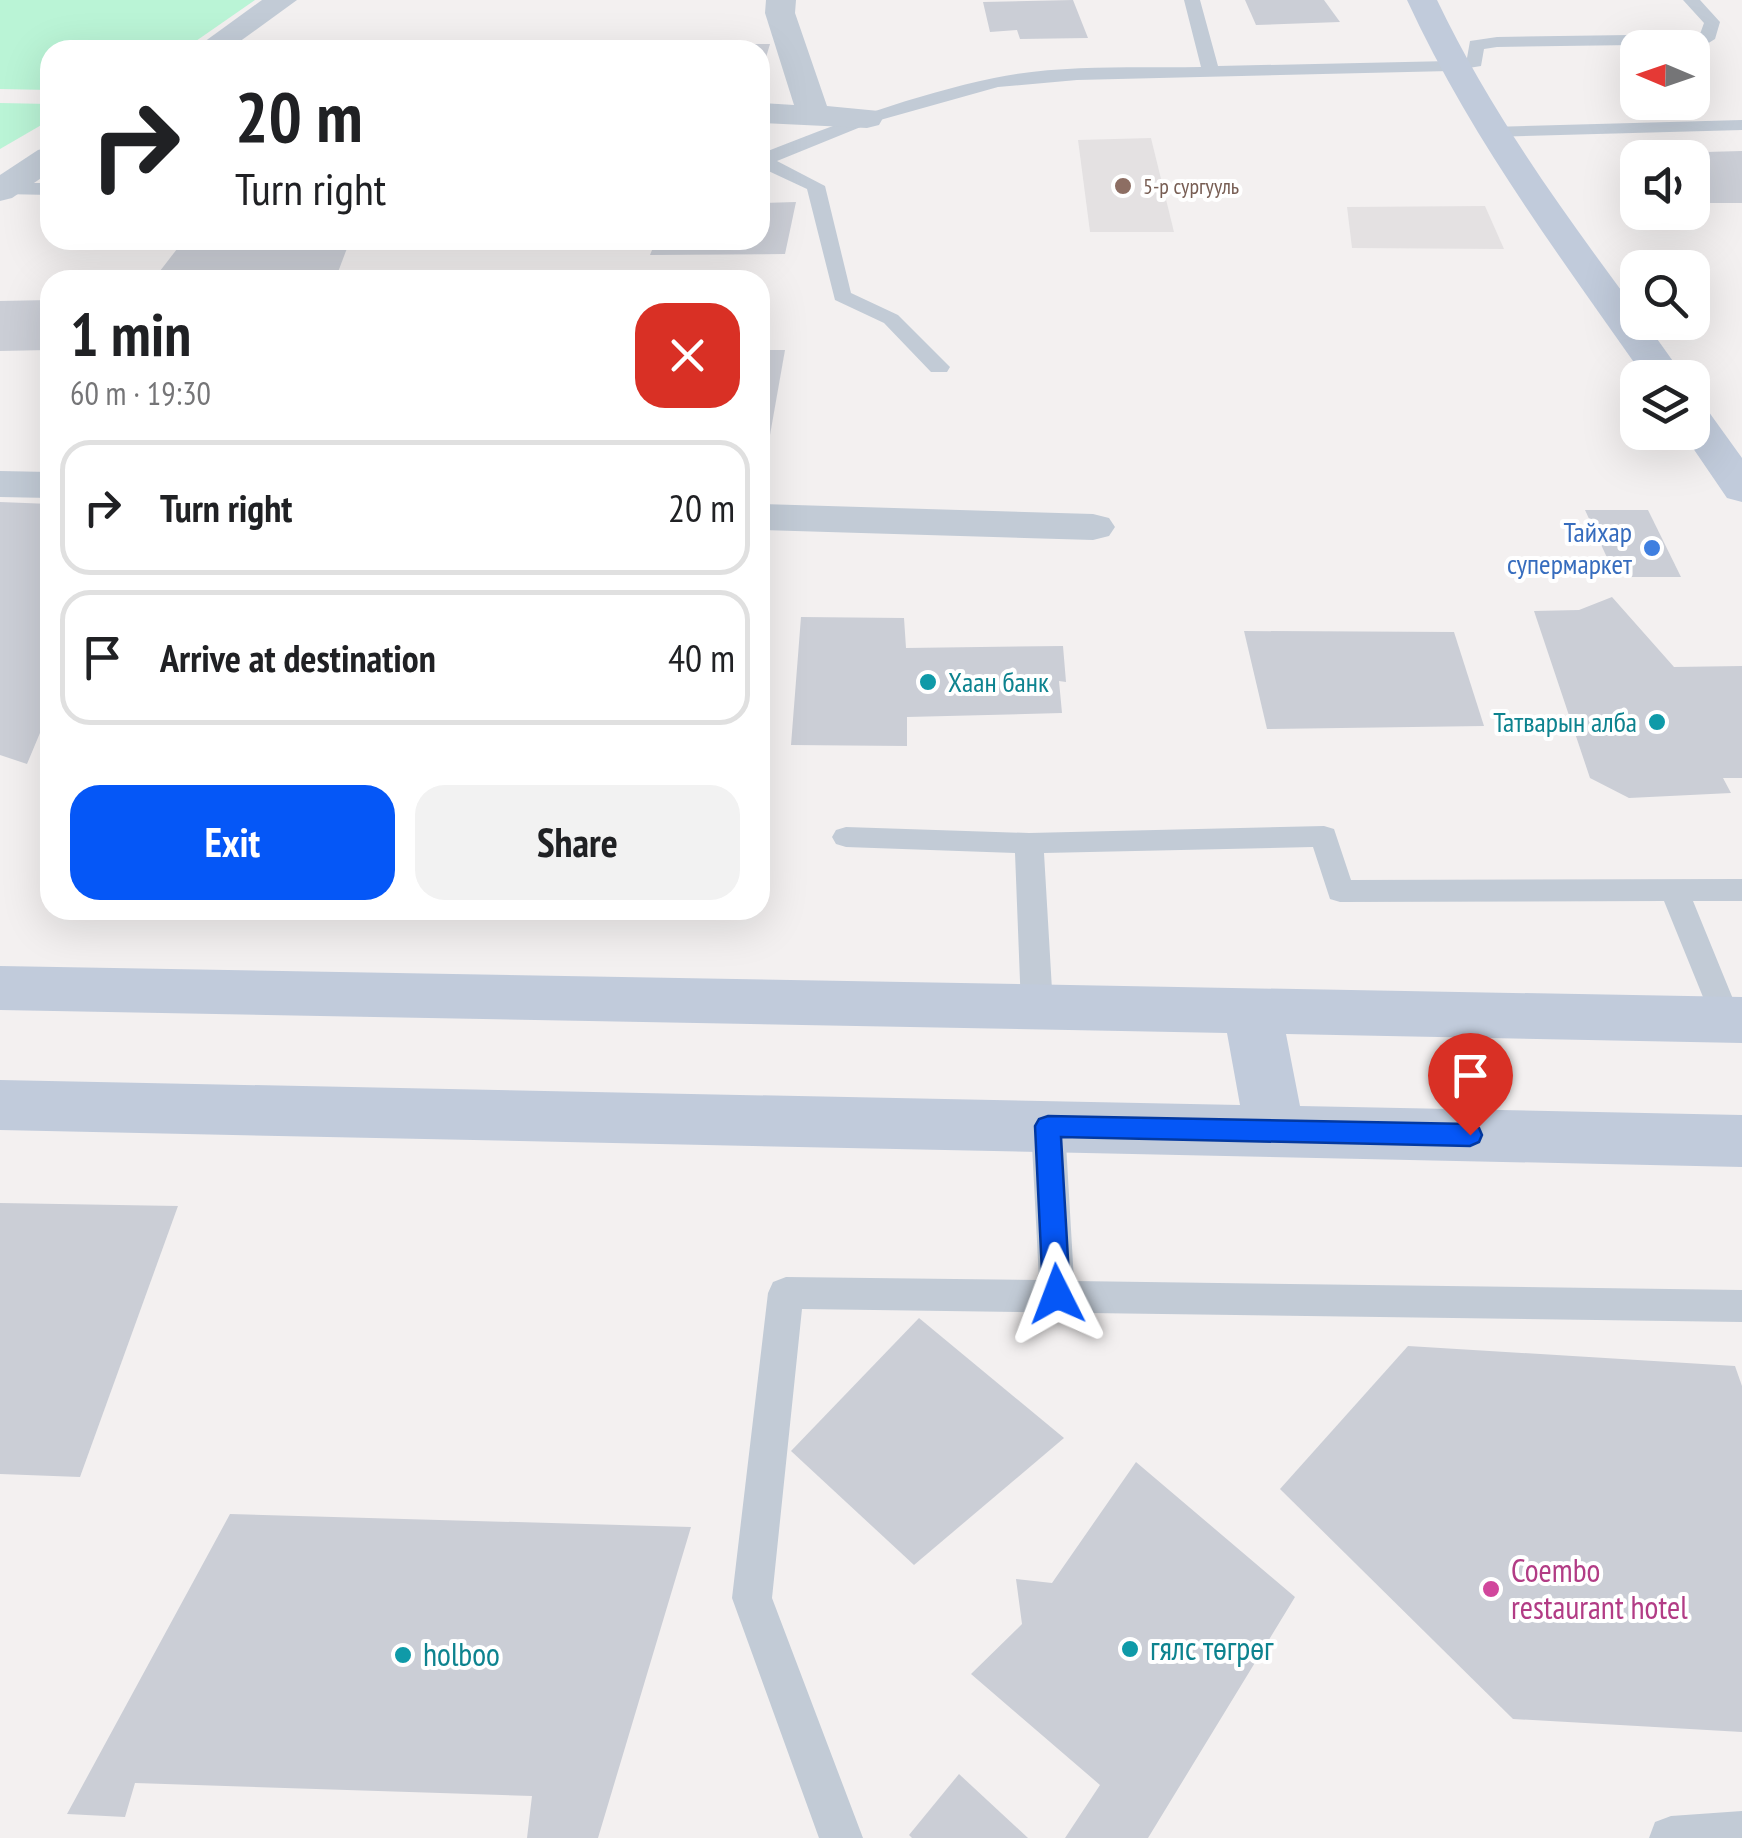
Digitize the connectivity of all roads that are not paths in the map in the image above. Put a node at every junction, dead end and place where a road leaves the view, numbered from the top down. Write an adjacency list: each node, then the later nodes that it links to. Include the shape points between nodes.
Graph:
1 (282, 0): 6 (street)
2 (781, 0): 10 (street)
3 (1192, 0): 8 (lane)
4 (1422, 0): 7 (main road)
5 (1692, 0): 7 (lane, via 1712,22 1708,39 1496,42 1476,45 1475,62)
6 (223, 40)
7 (1450, 66): 8 (lane); 13 (main road)
8 (1212, 72): 11 (lane, via 996,82)
9 (770, 113): 10 (street)
10 (814, 114): 11 (street)
11 (868, 118): 14 (lane)
12 (1742, 125): 13 (lane)
13 (1491, 132): 19 (main road)
14 (770, 156)
15 (770, 164): 20 (lane, via 816,186 842,296 890,319)
16 (40, 165): 18 (street)
17 (40, 189): 18 (lane)
18 (2, 190)
19 (1652, 360)
20 (939, 368)
21 (1710, 439): 22 (main road)
22 (1737, 473)
23 (0, 484): 24 (street)
24 (40, 485)
25 (770, 516): 26 (street)
26 (1093, 526)
27 (846, 837): 28 (lane)
28 (1029, 843): 29 (lane, via 1324,836 1340,890); 32 (lane)
29 (1674, 890): 30 (lane); 34 (lane)
30 (1742, 890)
31 (0, 988): 32 (main road)
32 (1036, 1006): 33 (main road)
33 (1252, 1011): 34 (main road); 37 (main road)
34 (1735, 1020)
35 (0, 1105): 36 (main road)
36 (1048, 1126): 37 (main road); 39 (lane)
37 (1275, 1131): 38 (main road)
38 (1742, 1140)
39 (1057, 1294): 40 (lane); 42 (lane, via 786,1293 752,1598)
40 (1742, 1306)
41 (1742, 1833): 43 (lane)
42 (841, 1838)
43 (1671, 1838)

